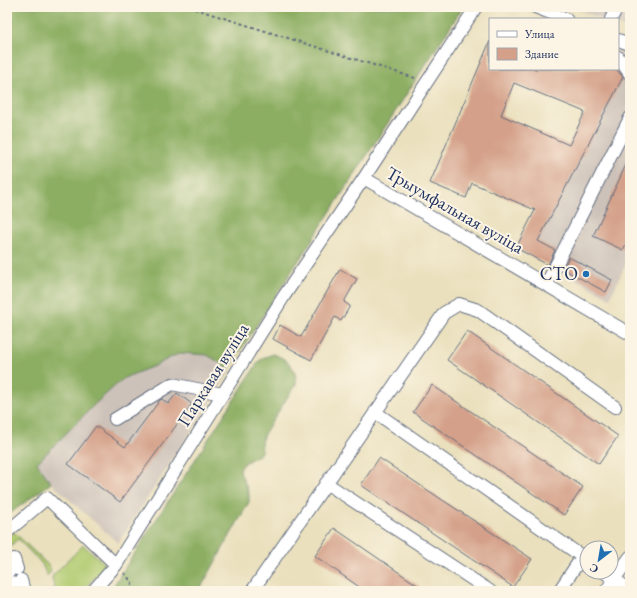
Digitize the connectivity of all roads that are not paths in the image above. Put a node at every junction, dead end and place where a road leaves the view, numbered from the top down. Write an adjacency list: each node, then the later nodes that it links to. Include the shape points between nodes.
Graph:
1 (476, 7): 11 (street, Паркавая вуліца)
2 (535, 7): 4 (street)
3 (617, 7): 5 (street)
4 (563, 18)
5 (612, 18)
6 (619, 40): 7 (street)
7 (630, 44)
8 (619, 58): 9 (street)
9 (630, 74)
10 (630, 118): 12 (street)
11 (364, 178): 12 (street, Трыумфальная вуліца); 14 (street, Паркавая вуліца, via 284,296)
12 (546, 285): 13 (street, Трыумфальная вуліца)
13 (630, 334)
14 (222, 394): 17 (street, via 172,384); 22 (street, Паркавая вуліца)
15 (615, 407): 16 (street, via 478,310 459,304 444,312)
16 (375, 412): 18 (street); 20 (street)
17 (115, 419)
18 (326, 483): 29 (street); 30 (street)
19 (7, 532): 22 (street, via 47,498)
20 (579, 554)
21 (630, 557): 24 (street)
22 (116, 565): 28 (street, Паркавая вуліца)
23 (579, 566): 31 (street)
24 (619, 572)
25 (613, 580): 32 (street)
26 (615, 580): 27 (street)
27 (630, 590)
28 (93, 591)
29 (252, 591)
30 (490, 591)
31 (559, 591)
32 (606, 591)

